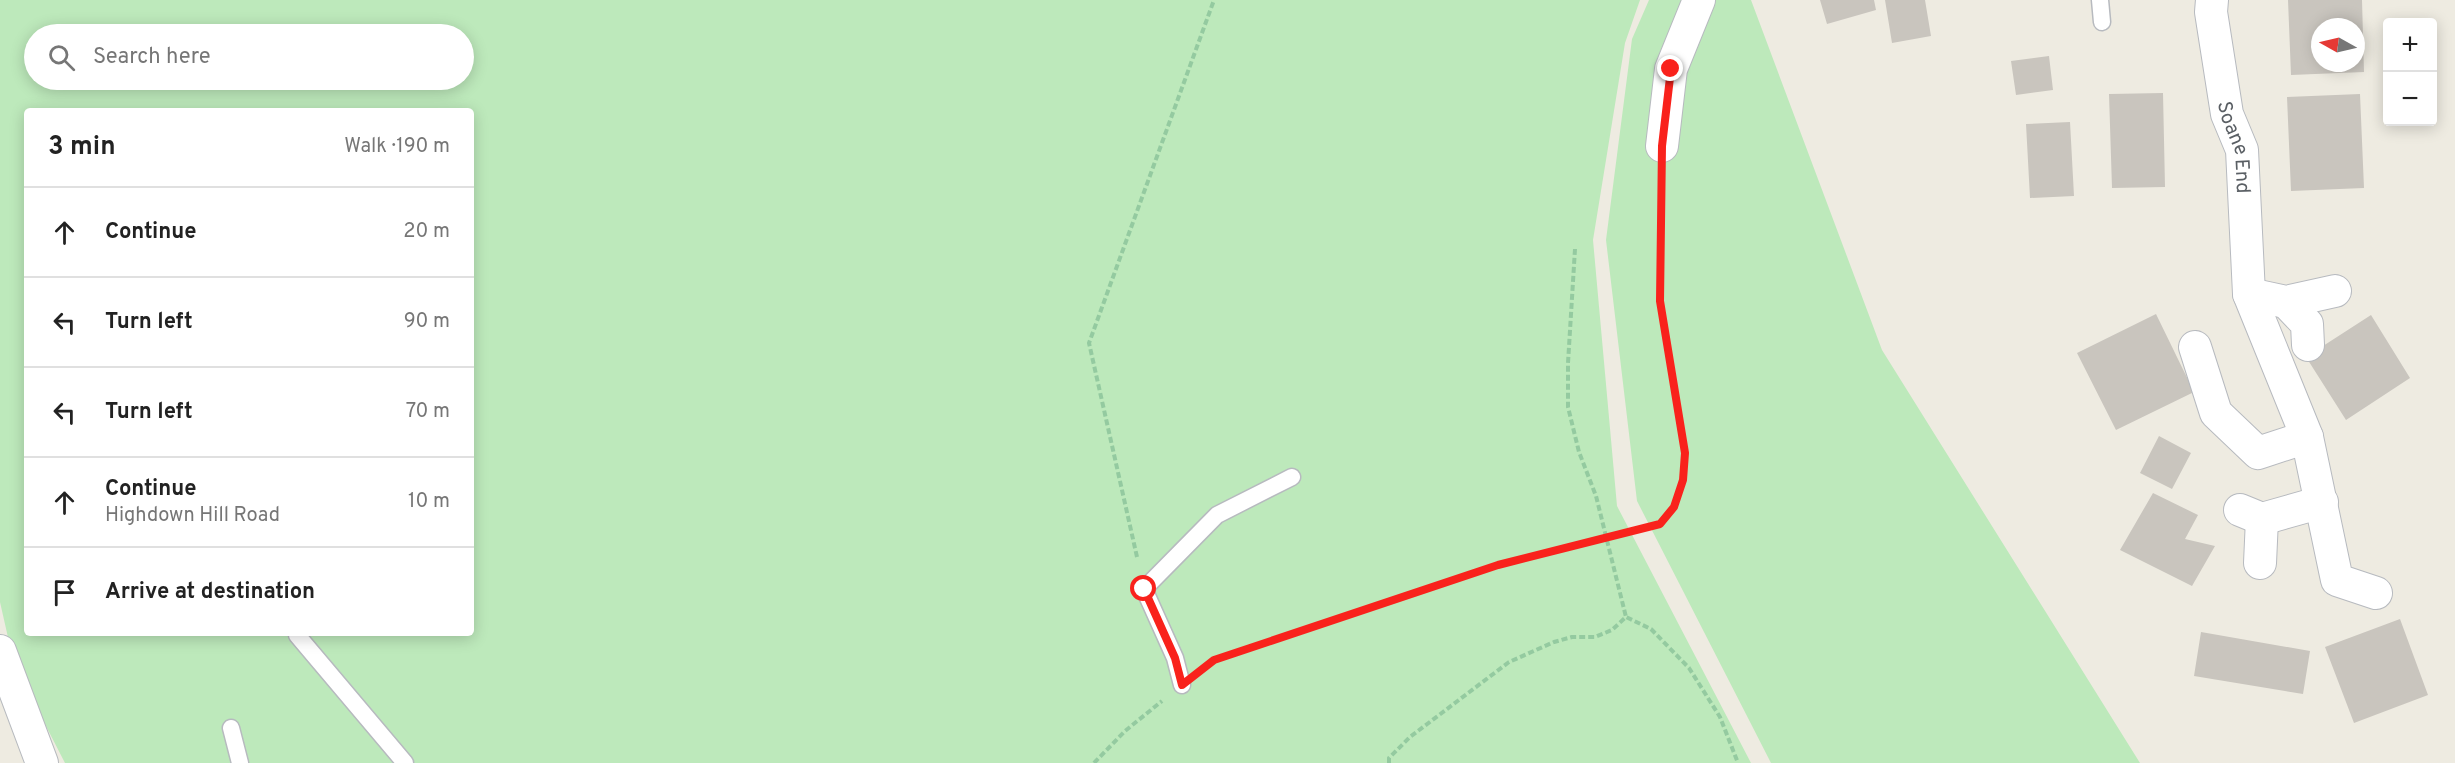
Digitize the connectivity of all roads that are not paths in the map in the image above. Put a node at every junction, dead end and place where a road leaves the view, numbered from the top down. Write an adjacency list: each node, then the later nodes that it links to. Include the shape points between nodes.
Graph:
1 (1699, 0): 5 (street, via 1671,69)
2 (2100, 0): 4 (lane)
3 (2212, 0): 7 (street, Soane End, via 2227,114 2242,150)
4 (2102, 22)
5 (1662, 146)
6 (2335, 291): 8 (street)
7 (2249, 294): 8 (street); 11 (street, Soane End)
8 (2286, 302): 9 (street, via 2307,324)
9 (2308, 345)
10 (2195, 348): 11 (street, via 2216,413 2258,453)
11 (2307, 437): 13 (street, Soane End)
12 (1292, 477): 18 (lane, via 1217,515 1144,589 1175,658)
13 (2322, 502): 14 (street, via 2251,515); 15 (street, Soane End, via 2337,580)
14 (2260, 563)
15 (2376, 593)
16 (299, 636): 22 (lane)
17 (0, 651): 20 (street)
18 (1182, 685)
19 (231, 728): 21 (lane)
20 (42, 763)
21 (240, 763)
22 (405, 763)

